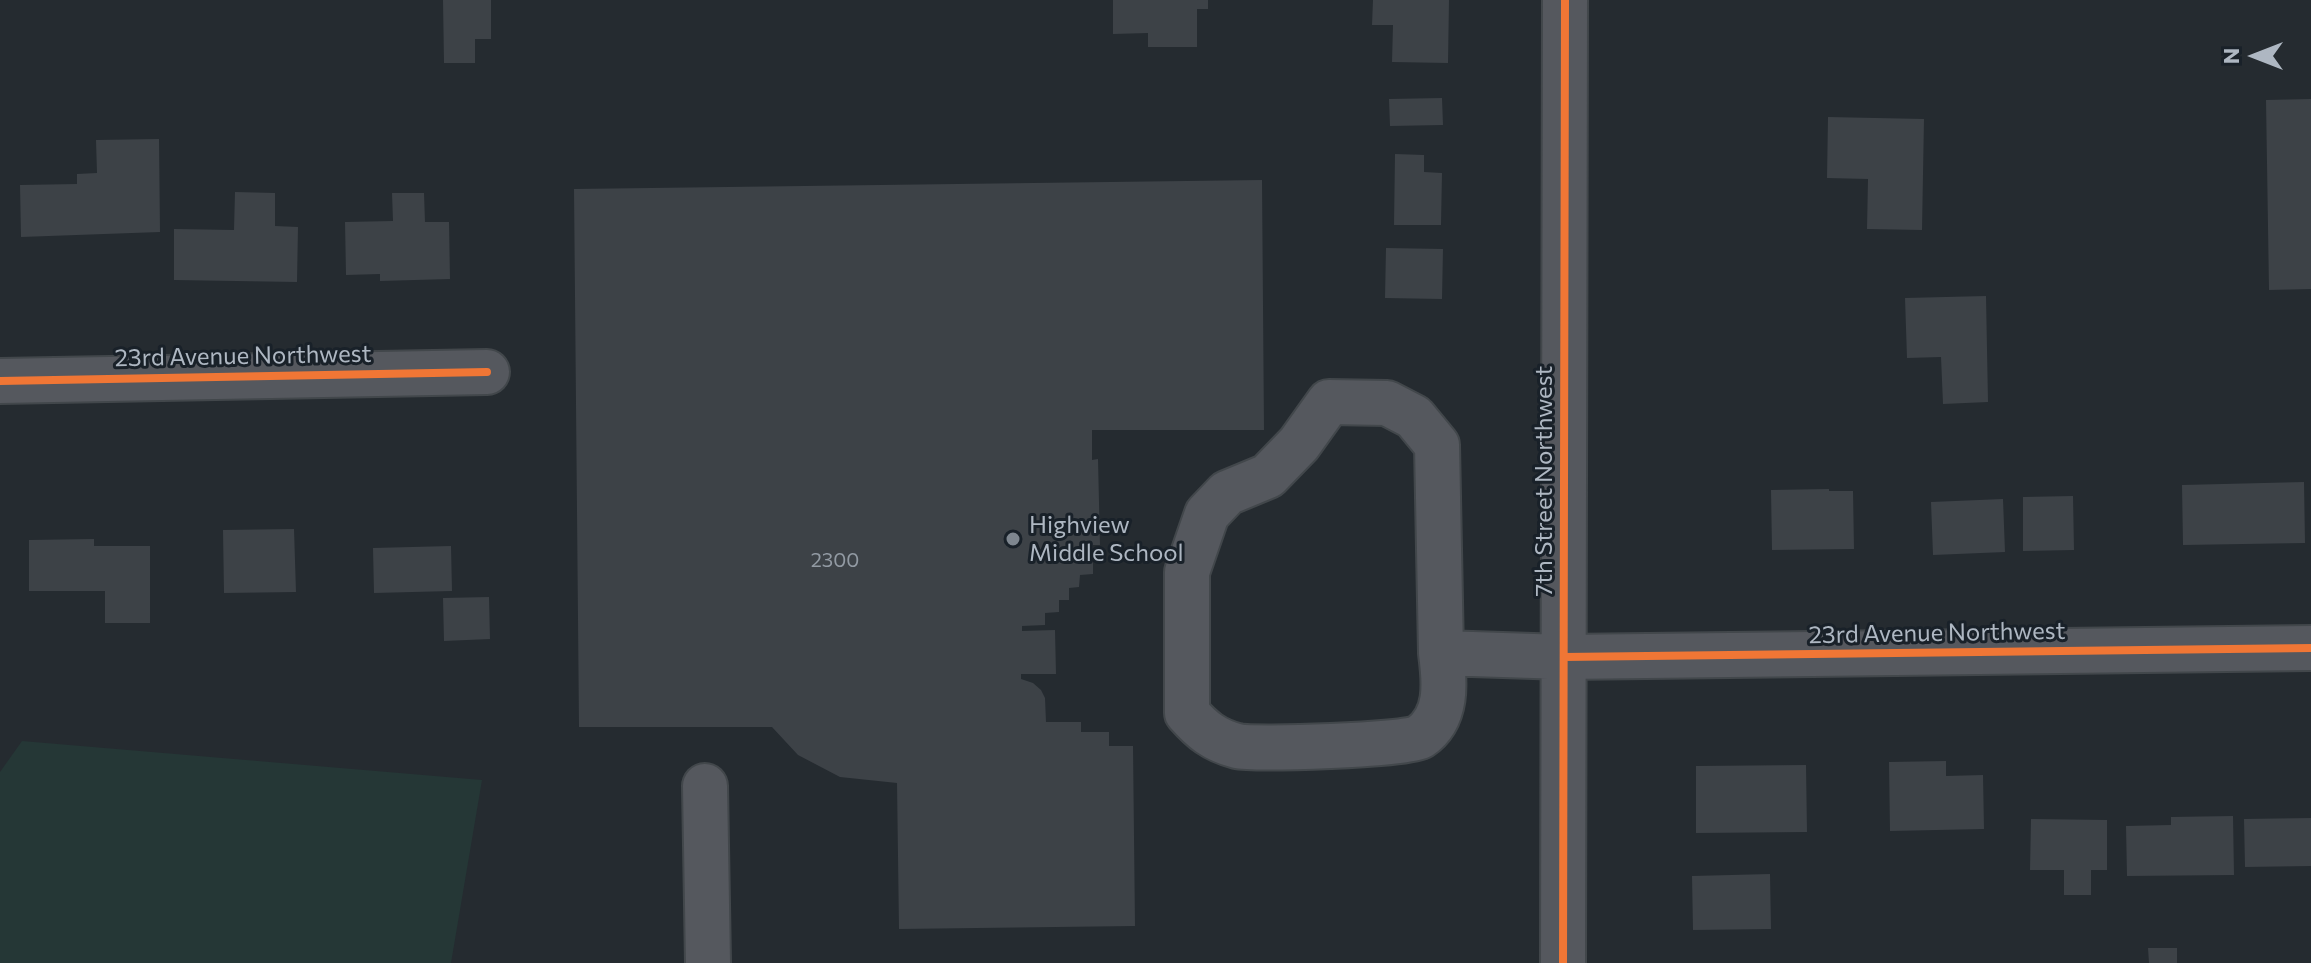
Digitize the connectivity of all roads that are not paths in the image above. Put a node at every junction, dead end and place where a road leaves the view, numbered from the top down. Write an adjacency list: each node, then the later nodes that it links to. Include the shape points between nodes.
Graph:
1 (1565, 0): 6 (street, 7th Street Northwest)
2 (487, 372): 3 (street, 23rd Avenue Northwest)
3 (0, 381)
4 (2311, 648): 6 (street, 23rd Avenue Northwest)
5 (1441, 653): 5 (street, via 1437,445 1414,417 1387,403 1329,402 1268,476 1227,493 1207,514 1187,572 1187,713 1206,734 1239,746 1418,739 1437,721 1445,686); 6 (street, 23rd Avenue Northwest)
6 (1564, 657): 9 (street, 7th Street Northwest)
7 (705, 786): 8 (street)
8 (708, 963)
9 (1563, 963)

